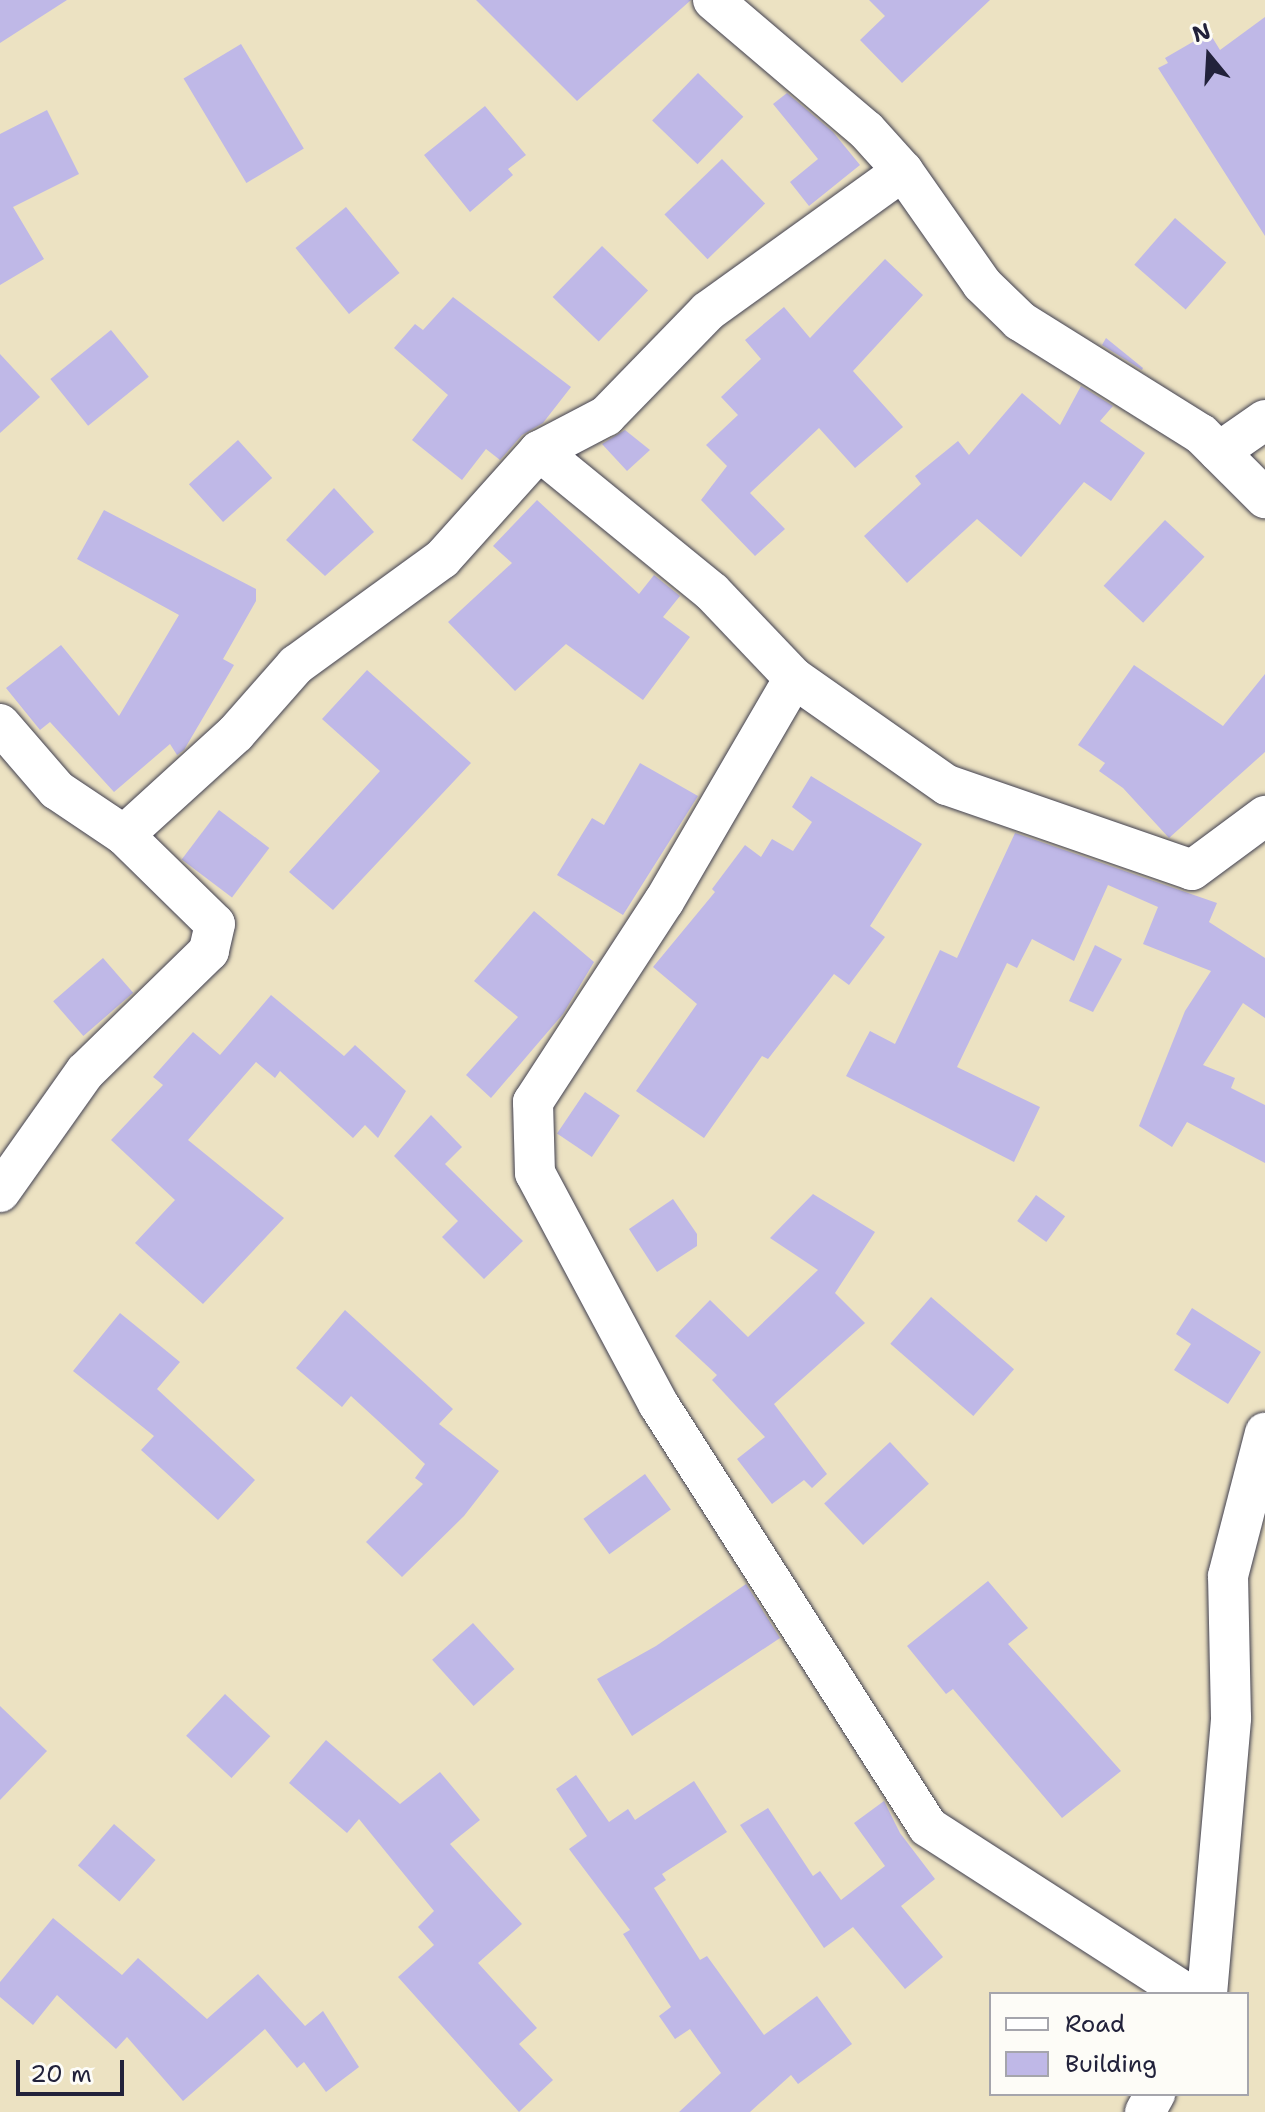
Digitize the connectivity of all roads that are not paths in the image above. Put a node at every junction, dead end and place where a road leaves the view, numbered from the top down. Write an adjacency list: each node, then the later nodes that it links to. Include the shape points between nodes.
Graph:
1 (732, 7): 2 (street)
2 (903, 171): 4 (street, via 708,311 606,416); 5 (street, via 982,284 1020,321 1201,434)
3 (1265, 420): 5 (street)
4 (539, 451): 7 (street, via 712,592); 10 (street, via 442,559 296,665 236,733)
5 (1219, 452): 6 (street)
6 (1265, 498)
7 (794, 678): 9 (street, via 947,785 1126,851 1192,870); 13 (street, via 664,901 533,1102 535,1173 659,1405 928,1827)
8 (0, 724): 10 (street, via 57,790)
9 (1265, 816)
10 (124, 835): 11 (street, via 215,924 209,951 85,1072)
11 (0, 1192)
12 (1265, 1433): 14 (street, via 1228,1576 1231,1718)
13 (1184, 1992)
14 (1207, 1992)

